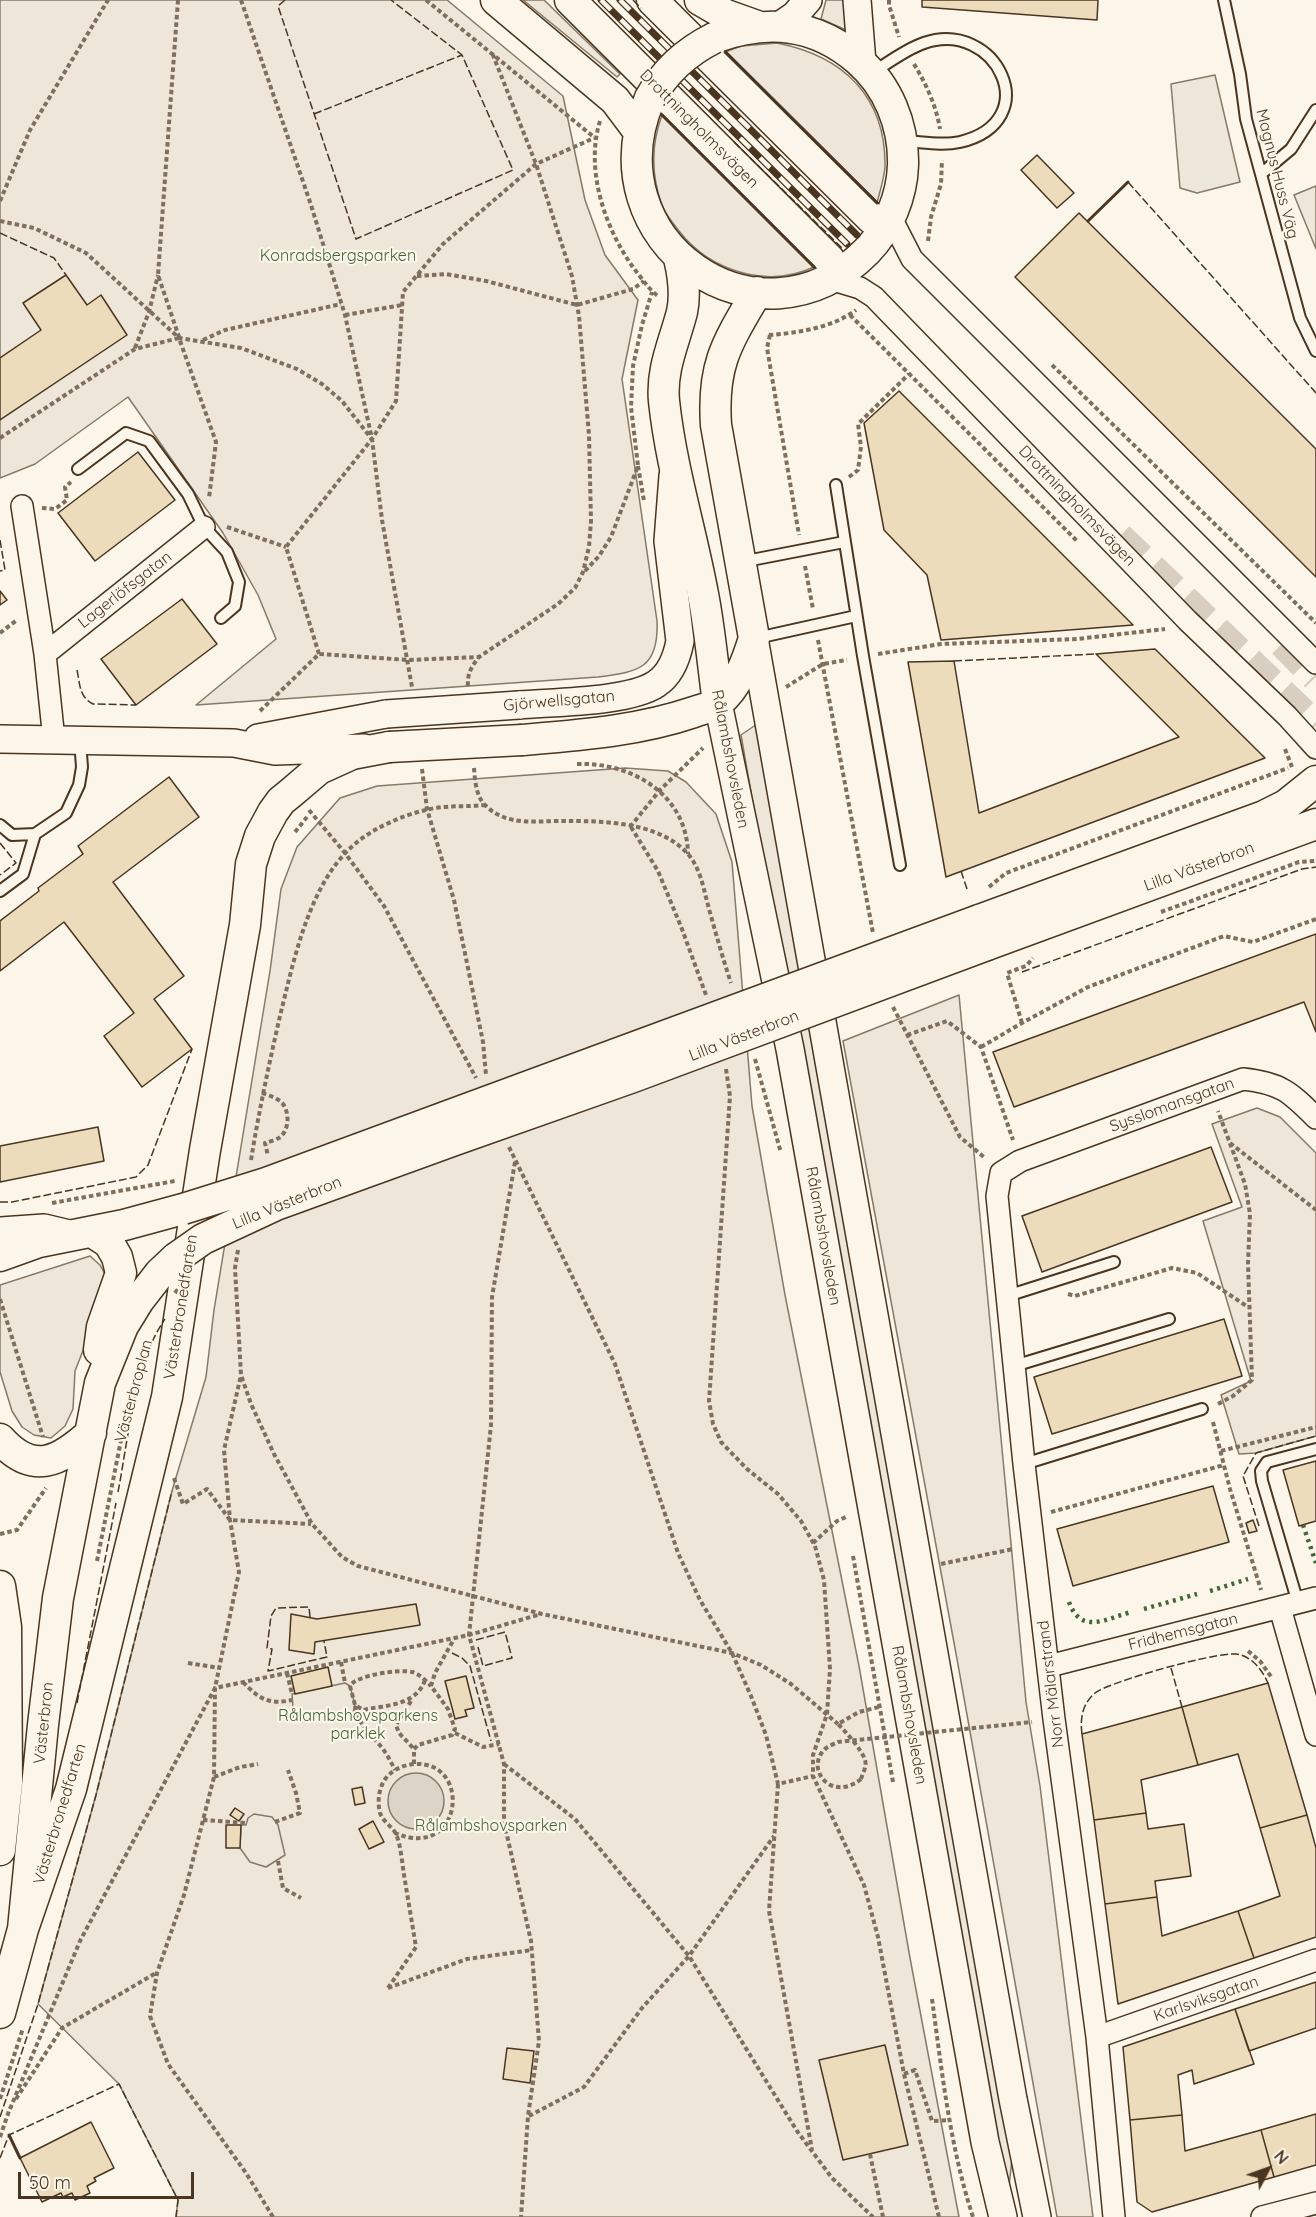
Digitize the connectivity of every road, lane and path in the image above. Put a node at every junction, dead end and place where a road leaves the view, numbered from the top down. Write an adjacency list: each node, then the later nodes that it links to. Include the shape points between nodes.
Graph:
1 (108, 0): 21 (path, via 30,130)
2 (178, 0): 26 (path)
3 (241, 0): 30 (path)
4 (426, 0): 13 (path)
5 (496, 0): 16 (main road, via 615,100)
6 (570, 0): 25 (main road, Drottningholmsvägen)
7 (652, 0): 22 (main road)
8 (700, 0): 12 (main road, via 726,15)
9 (808, 0): 12 (street, via 795,15)
10 (857, 0): 14 (street)
11 (1224, 0): 20 (lane, Magnus Huss Väg, via 1246,119)
12 (768, 26): 14 (main road, via 815,34 840,46); 16 (main road, bridge, via 735,30 696,47 674,66 650,99)
13 (493, 55): 17 (path); 19 (path)
14 (867, 68): 18 (main road, via 894,112); 18 (lane, via 924,43 960,41 978,48 1003,76 1007,89 1005,106 985,131 942,144)
15 (1316, 110): 20 (lane, via 1291,150)
16 (639, 132): 24 (main road, via 636,162 640,193 651,221)
17 (594, 138): 19 (path); 28 (path, via 597,182 608,223 627,260)
18 (902, 141): 22 (main road, via 903,172 898,195)
19 (536, 164): 27 (path, via 443,244); 32 (path, via 572,276)
20 (1261, 174): 39 (lane, Magnus Huss Väg, via 1300,318)
21 (0, 201)
22 (880, 217): 25 (main road, via 871,246 859,258); 69 (street, via 912,259)
23 (0, 221): 33 (path, via 34,228 86,253)
24 (679, 258): 29 (main road, via 716,281); 44 (main road, Rålambshovsleden, via 684,293 682,311 663,378)
25 (829, 269): 29 (main road, via 794,290); 79 (street, Drottningholmsvägen, via 874,297)
26 (158, 275): 33 (path); 36 (path)
27 (417, 276): 31 (path, via 403,292); 32 (path, via 446,274 486,281)
28 (644, 281): 32 (path, via 633,289); 45 (path, via 652,292 633,366 631,406)
29 (757, 292): 55 (main road, via 724,351 715,386 716,425)
30 (341, 304): 34 (path); 37 (path, via 225,330)
31 (402, 305): 34 (path); 43 (path, via 396,401)
32 (577, 305): 56 (path, via 589,435 591,521)
33 (149, 312): 36 (path); 38 (path)
34 (345, 315): 43 (path)
35 (770, 335): 54 (path, via 767,348)
36 (179, 338): 37 (path); 38 (path); 51 (path, via 216,442)
37 (202, 341): 43 (path, via 241,348 297,369 342,401)
38 (135, 348): 42 (path)
39 (1316, 351)
40 (1046, 358): 59 (path)
41 (909, 374): 47 (path, via 858,424 858,470)
42 (0, 438)
43 (372, 439): 53 (path); 68 (path, via 382,520)
44 (674, 464): 64 (main road, Rålambshovsleden, via 704,595); 77 (street, Gjörwellsgatan, bridge, via 668,541 680,641 677,656 658,683 621,696 386,714)
45 (638, 466): 49 (path); 56 (path, via 611,537)
46 (78, 469): 51 (lane, via 126,433 149,441 188,494)
47 (836, 485): 52 (lane)
48 (65, 487): 50 (path, via 67,500 55,509)
49 (644, 501)
50 (22, 506): 65 (street)
51 (204, 527): 53 (path, via 228,527); 58 (lane, via 227,552 239,582 235,606); 65 (street, Lagerlöfsgatan)
52 (844, 542): 54 (lane); 57 (lane)
53 (286, 547): 66 (path)
54 (802, 550): 55 (lane); 60 (path)
55 (740, 562): 62 (main road)
56 (584, 572): 67 (path, via 575,588 558,604)
57 (856, 616): 60 (lane); 92 (lane)
58 (221, 618)
59 (1316, 623)
60 (815, 625): 62 (lane); 70 (path)
61 (1164, 629): 63 (path, via 1077,639)
62 (754, 638): 64 (main road); 72 (main road, via 748,660); 153 (street)
63 (941, 644)
64 (711, 648): 72 (main road, Rålambshovsleden)
65 (45, 654): 75 (street)
66 (319, 654): 68 (path); 73 (path)
67 (479, 657): 68 (path); 71 (path, via 471,667)
68 (408, 660)
69 (1316, 663)
70 (823, 664)
71 (468, 689)
72 (718, 704): 78 (main road, Gjörwellsgatan, bridge, via 632,728 522,740); 214 (street, Rålambshovsleden, via 790,1049)
73 (256, 716)
74 (0, 740): 75 (street, Gjörwellsgatan)
75 (67, 740): 77 (street, Gjörwellsgatan); 89 (lane, via 82,767 79,785 66,813)
76 (1283, 742): 82 (path)
77 (234, 743): 78 (street, Gjörwellsgatan, via 275,751)
78 (389, 747): 203 (main road, Västerbronedfarten, via 352,754 319,769 281,801 260,836 251,864 245,925 167,1397 71,1788)
79 (1316, 748)
80 (474, 760): 83 (path, via 476,784)
81 (568, 764): 91 (path, via 615,768 660,790 683,827)
82 (1304, 774): 95 (main road, Lilla Västerbron, via 1286,805 1263,816); 95 (path, via 1006,873)
83 (485, 806): 88 (path, via 514,821 570,820); 104 (path, via 427,809 454,900 483,1041)
84 (316, 807): 90 (path)
85 (315, 817): 105 (path, via 384,906)
86 (1316, 824): 95 (main road, Lilla Västerbron)
87 (0, 825): 89 (lane, via 12,835)
88 (630, 827): 91 (path, via 666,837); 98 (path, via 658,871)
89 (35, 834): 93 (lane, via 23,874)
90 (290, 838)
91 (688, 855): 97 (path, via 700,874)
92 (900, 864)
93 (0, 891)
94 (1316, 919): 99 (path, via 1253,942 1224,936 1088,987)
95 (982, 920): 115 (main road, Lilla Västerbron, bridge, via 266,1183); 121 (main road, Lilla Västerbron, bridge, via 644,1073 276,1205 203,1239)
96 (1033, 958): 99 (path, via 1026,966 1007,973)
97 (733, 991)
98 (707, 1000)
99 (1022, 1023): 101 (path)
100 (907, 1035): 101 (path, via 948,1021)
101 (981, 1047): 114 (path)
102 (754, 1055): 112 (path, Rålambshovsleden)
103 (725, 1064): 150 (path, via 730,1096 709,1401 712,1424 732,1455 778,1494 801,1521)
104 (486, 1076)
105 (477, 1079)
106 (1210, 1091): 108 (street, Sysslomansgatan, via 1243,1079 1265,1081 1289,1092); 110 (path); 114 (street, Sysslomansgatan)
107 (262, 1093): 111 (path, via 282,1103 288,1116 287,1128 278,1138 265,1143)
108 (1316, 1118)
109 (506, 1140): 113 (path)
110 (1230, 1143): 117 (path); 128 (path, via 1245,1184 1250,1214)
111 (266, 1149)
112 (782, 1158)
113 (515, 1161): 155 (path, via 492,1297 491,1425); 162 (path, via 615,1364 678,1554)
114 (1020, 1161): 125 (street, Norr Mälarstrand, via 1001,1173 997,1196)
115 (179, 1195): 116 (path); 119 (main road, via 124,1225)
116 (41, 1205)
117 (1316, 1210)
118 (0, 1231): 119 (street, via 44,1228)
119 (82, 1233): 120 (main road); 133 (main road, Västerbroplan, via 109,1243 121,1273 102,1328)
120 (0, 1256)
121 (176, 1258): 133 (main road, Västerbroplan, via 133,1309)
122 (1114, 1262): 123 (lane)
123 (1046, 1285): 125 (lane); 128 (path, via 1075,1296 1172,1268 1197,1273)
124 (175, 1293): 127 (path)
125 (1007, 1296): 131 (street, Norr Mälarstrand)
126 (0, 1299): 137 (path)
127 (170, 1299)
128 (1248, 1307): 134 (path, via 1252,1380 1233,1396)
129 (1169, 1319): 131 (lane)
130 (140, 1358): 145 (path, Västerbroplan)
131 (1014, 1366): 141 (street, Norr Mälarstrand)
132 (242, 1375): 147 (path, via 224,1450)
133 (100, 1383): 136 (main road, Västerbroplan)
134 (1206, 1409): 140 (path); 141 (lane)
135 (1316, 1426): 140 (path)
136 (91, 1433): 138 (main road, Västerbroplan, via 64,1455 46,1462 22,1457); 203 (main road, Västerbron, via 58,1598)
137 (42, 1434)
138 (0, 1439)
139 (1316, 1449): 156 (lane, via 1267,1462 1261,1471)
140 (1221, 1451): 142 (path)
141 (1024, 1464): 146 (street, Norr Mälarstrand)
142 (1224, 1465): 146 (path); 156 (path, via 1230,1489)
143 (175, 1478): 147 (path, via 183,1504 207,1489)
144 (48, 1484): 149 (path, via 16,1530)
145 (110, 1495)
146 (1030, 1518): 151 (street, Norr Mälarstrand)
147 (230, 1520): 155 (path, via 312,1524 342,1557 358,1566); 166 (path, via 239,1572)
148 (848, 1528): 150 (path, via 846,1517)
149 (0, 1534)
150 (813, 1543): 179 (path, via 824,1580 828,1618)
151 (1034, 1545): 153 (path); 165 (street, Norr Mälarstrand)
152 (852, 1550): 178 (path, Rålambshovsleden)
153 (920, 1568): 227 (street)
154 (0, 1586): 161 (main road)
155 (473, 1598): 157 (path); 158 (path)
156 (1291, 1605): 165 (street, Fridhemsgatan); 183 (street)
157 (542, 1614): 158 (path); 162 (path)
158 (469, 1635): 159 (path); 184 (path)
159 (454, 1638): 163 (path); 172 (path)
160 (1248, 1651): 168 (path)
161 (4, 1652): 200 (main road, Västerbron, via 7,1783)
162 (732, 1653): 179 (path, via 791,1684); 193 (path, via 766,1734)
163 (341, 1662): 167 (path); 171 (path)
164 (188, 1663): 166 (path)
165 (1049, 1666): 210 (street, Norr Mälarstrand)
166 (220, 1668): 173 (path)
167 (287, 1673): 170 (path); 174 (path)
168 (1272, 1678)
169 (425, 1680): 172 (path); 175 (path); 177 (path, via 409,1671 358,1678 350,1686)
170 (243, 1682): 173 (path); 176 (path, via 264,1700)
171 (345, 1683)
172 (431, 1686): 182 (path, via 447,1709)
173 (215, 1688): 192 (path); 212 (path, via 80,1941)
174 (292, 1694)
175 (416, 1695): 177 (path, via 404,1702 363,1710); 185 (path, via 396,1725)
176 (292, 1700)
177 (355, 1705): 190 (path, via 362,1727 384,1750)
178 (879, 1707): 181 (path); 194 (path, Rålambshovsleden)
179 (827, 1714): 181 (path); 191 (path, via 813,1755)
180 (1032, 1722): 181 (path, bridge, via 986,1726 975,1728 895,1736 883,1737 861,1739 849,1740 838,1742 825,1749 818,1760 824,1781 837,1788 852,1787 865,1770 865,1760 858,1750 852,1741 846,1732)
181 (838, 1724)
182 (455, 1732): 184 (path, via 483,1747); 185 (path)
183 (1316, 1735)
184 (499, 1744): 188 (path)
185 (414, 1749): 187 (path)
186 (258, 1764): 192 (path)
187 (414, 1764): 190 (path); 198 (path, via 430,1766 448,1782 453,1793 450,1818 432,1836 407,1838)
188 (504, 1764): 204 (path, via 504,1822); 205 (path, via 575,1819)
189 (288, 1770): 196 (path, via 300,1813)
190 (395, 1770): 198 (path, via 386,1778 378,1801 380,1813)
191 (813, 1776): 193 (path); 211 (path, via 864,1885)
192 (214, 1777): 195 (path)
193 (778, 1784): 199 (path)
194 (894, 1787)
195 (203, 1820): 197 (path); 207 (path, via 184,1895)
196 (275, 1822)
197 (246, 1823)
198 (395, 1833): 204 (path, via 416,1947 388,1988 467,1959)
199 (774, 1836): 205 (path); 217 (path, via 769,1911)
200 (0, 1850)
201 (278, 1861): 202 (path, via 283,1888)
202 (301, 1898)
203 (23, 1929): 209 (main road, Västerbron)
204 (532, 1950): 213 (path, via 539,2041)
205 (689, 1956): 213 (path, via 642,2008 584,2087); 217 (path)
206 (1316, 1960): 210 (street, Karlsviksgatan)
207 (156, 1973): 212 (path, via 62,2028); 220 (path, via 150,2016 168,2064)
208 (931, 1994): 215 (path)
209 (0, 2013)
210 (1096, 2037): 228 (street, Norr Mälarstrand)
211 (904, 2074): 215 (path, via 915,2070 932,2121); 224 (path)
212 (10, 2109): 216 (path)
213 (528, 2116): 221 (path)
214 (981, 2116): 215 (path); 226 (street, Rålambshovsleden)
215 (950, 2120): 225 (path, via 961,2180)
216 (0, 2137)
217 (813, 2154): 222 (path, via 831,2178)
218 (870, 2154): 223 (path)
219 (1316, 2203): 229 (street)
220 (273, 2217)
221 (521, 2217)
222 (873, 2217)
223 (883, 2217)
224 (939, 2217)
225 (973, 2217)
226 (1003, 2217)
227 (1037, 2217)
228 (1114, 2217)
229 (1262, 2217)

